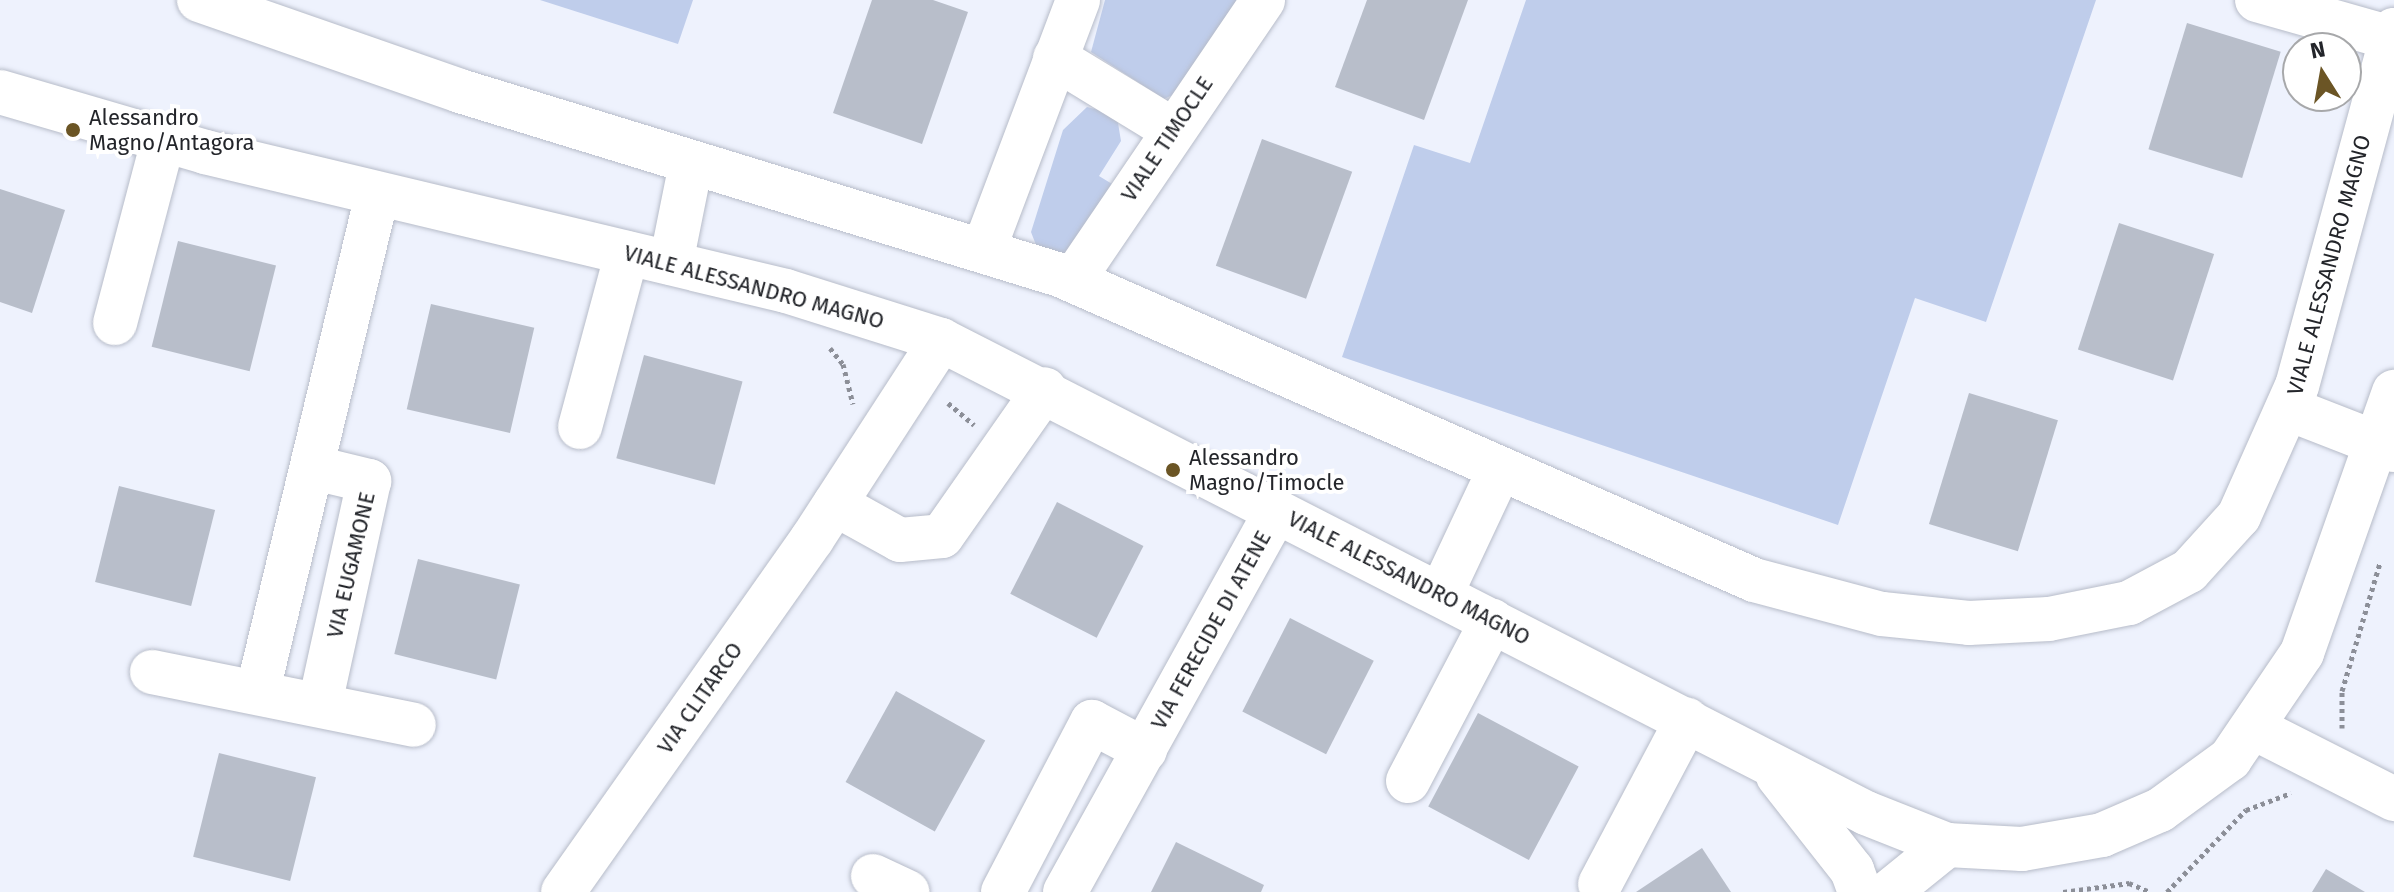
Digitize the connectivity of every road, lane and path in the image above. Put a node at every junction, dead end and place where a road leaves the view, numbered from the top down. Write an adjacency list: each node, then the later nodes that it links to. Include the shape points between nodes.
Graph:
1 (199, 0): 10 (street, VIALE ALESSANDRO MAGNO)
2 (1263, 0): 8 (street, VIALE TIMOCLE)
3 (2257, 0): 5 (street)
4 (1071, 2): 6 (street)
5 (2392, 34): 22 (street, VIALE ALESSANDRO MAGNO)
6 (1055, 58): 8 (street); 12 (street)
7 (0, 92): 9 (street, VIALE ALESSANDRO MAGNO)
8 (1173, 130): 15 (street, VIALE TIMOCLE)
9 (163, 141): 11 (street, VIALE ALESSANDRO MAGNO); 16 (street)
10 (691, 164): 12 (street, VIALE ALESSANDRO MAGNO); 14 (street)
11 (377, 195): 13 (street, VIALE ALESSANDRO MAGNO); 27 (street)
12 (984, 249): 15 (street, VIALE ALESSANDRO MAGNO)
13 (627, 253): 14 (street, VIALE ALESSANDRO MAGNO); 24 (street)
14 (671, 263): 18 (street, VIALE ALESSANDRO MAGNO)
15 (1073, 280): 28 (street, VIALE ALESSANDRO MAGNO)
16 (115, 323)
17 (820, 335): 23 (path, via 843,364)
18 (941, 340): 19 (street, VIA CLITARCO); 20 (street, VIALE ALESSANDRO MAGNO)
19 (917, 377): 26 (path); 29 (street, VIA CLITARCO)
20 (1045, 389): 26 (street); 30 (street, VIALE ALESSANDRO MAGNO)
21 (2394, 392): 25 (street, VIALE ALESSANDRO MAGNO)
22 (2289, 409): 25 (street, VIALE ALESSANDRO MAGNO); 28 (street, VIALE ALESSANDRO MAGNO, via 2239,516 2189,571 2129,603 2016,623 1898,617 1792,592)
23 (850, 418)
24 (580, 427)
25 (2385, 447): 38 (street, VIALE ALESSANDRO MAGNO, via 2305,646)
26 (1002, 448): 29 (street, via 953,525 933,540 900,540)
27 (315, 468): 34 (street); 35 (street, VIA EUGAMONE, via 369,481)
28 (1499, 471): 31 (street)
29 (835, 504): 45 (street, VIA CLITARCO)
30 (1276, 511): 31 (street, VIALE ALESSANDRO MAGNO); 39 (street, VIA FERECIDE DI ATENE)
31 (1441, 594): 32 (street, VIALE ALESSANDRO MAGNO)
32 (1492, 621): 36 (street, VIALE ALESSANDRO MAGNO); 41 (street)
33 (152, 672): 34 (street)
34 (258, 690): 35 (street)
35 (320, 703): 37 (street)
36 (1687, 720): 40 (street, VIALE ALESSANDRO MAGNO); 44 (street)
37 (414, 725)
38 (2256, 729): 42 (street); 43 (street, VIALE ALESSANDRO MAGNO, via 2200,784 2118,830 2048,847)
39 (1145, 750): 46 (street, VIA FERECIDE DI ATENE, via 1092,722); 47 (street, VIA FERECIDE DI ATENE)
40 (1766, 761): 43 (street, VIALE ALESSANDRO MAGNO, via 1901,830); 48 (street, via 1852,870)
41 (1408, 781)
42 (2394, 799)
43 (1947, 845): 49 (street)
44 (1600, 884)
45 (563, 892)
46 (1003, 892)
47 (1065, 892)
48 (1860, 892)
49 (1889, 892)
50 (2063, 892): 51 (path, via 2129,883)
51 (2150, 892)

